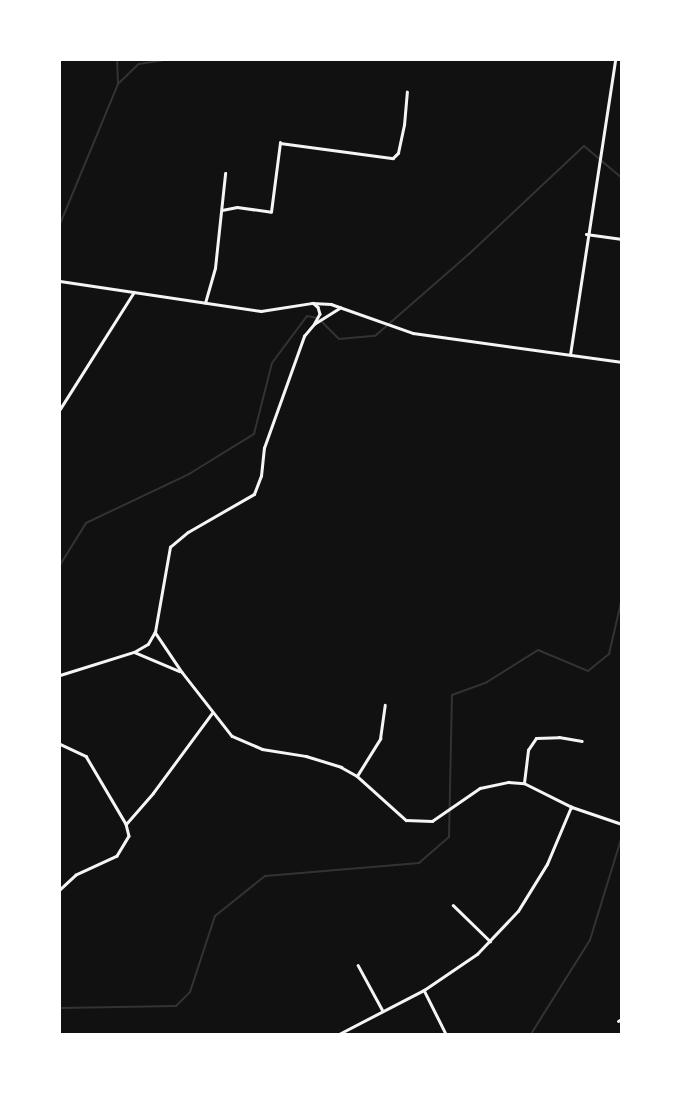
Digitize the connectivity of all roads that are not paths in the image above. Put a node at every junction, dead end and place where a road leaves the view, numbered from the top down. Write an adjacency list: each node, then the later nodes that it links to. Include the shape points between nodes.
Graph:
1 (615, 60): 5 (street)
2 (407, 92): 4 (street, via 398,153 386,158 279,143 271,212 237,207)
3 (225, 174): 4 (street)
4 (222, 210): 9 (street, via 215,268)
5 (586, 234): 6 (street); 13 (street)
6 (621, 239)
7 (60, 281): 8 (street)
8 (134, 292): 9 (street); 15 (street)
9 (205, 303): 10 (street, via 261,311)
10 (313, 303): 11 (street); 12 (street, via 320,314)
11 (342, 307): 12 (street); 13 (street, via 413,333)
12 (313, 326): 16 (street, via 304,336 264,448 254,494 170,547)
13 (570, 355): 14 (street)
14 (621, 362)
15 (60, 408)
16 (155, 632): 17 (street, via 148,644); 18 (street)
17 (134, 652): 18 (street); 19 (street)
18 (182, 672): 21 (street)
19 (60, 675)
20 (385, 705): 24 (street, via 380,739)
21 (213, 712): 24 (street, via 232,736 248,745 331,762); 27 (street)
22 (582, 741): 25 (street, via 536,738 528,750)
23 (60, 744): 27 (street, via 86,756)
24 (357, 776): 25 (street, via 399,815 416,822 432,821 480,788)
25 (524, 783): 26 (street)
26 (572, 807): 28 (street); 31 (street, via 547,864 518,911)
27 (126, 824): 29 (street, via 128,836 117,856 76,875)
28 (621, 824)
29 (60, 890)
30 (453, 905): 31 (street)
31 (490, 941): 33 (street, via 458,970)
32 (358, 965): 34 (street)
33 (424, 990): 34 (street); 36 (street)
34 (383, 1011): 35 (street)
35 (339, 1034)
36 (446, 1034)

